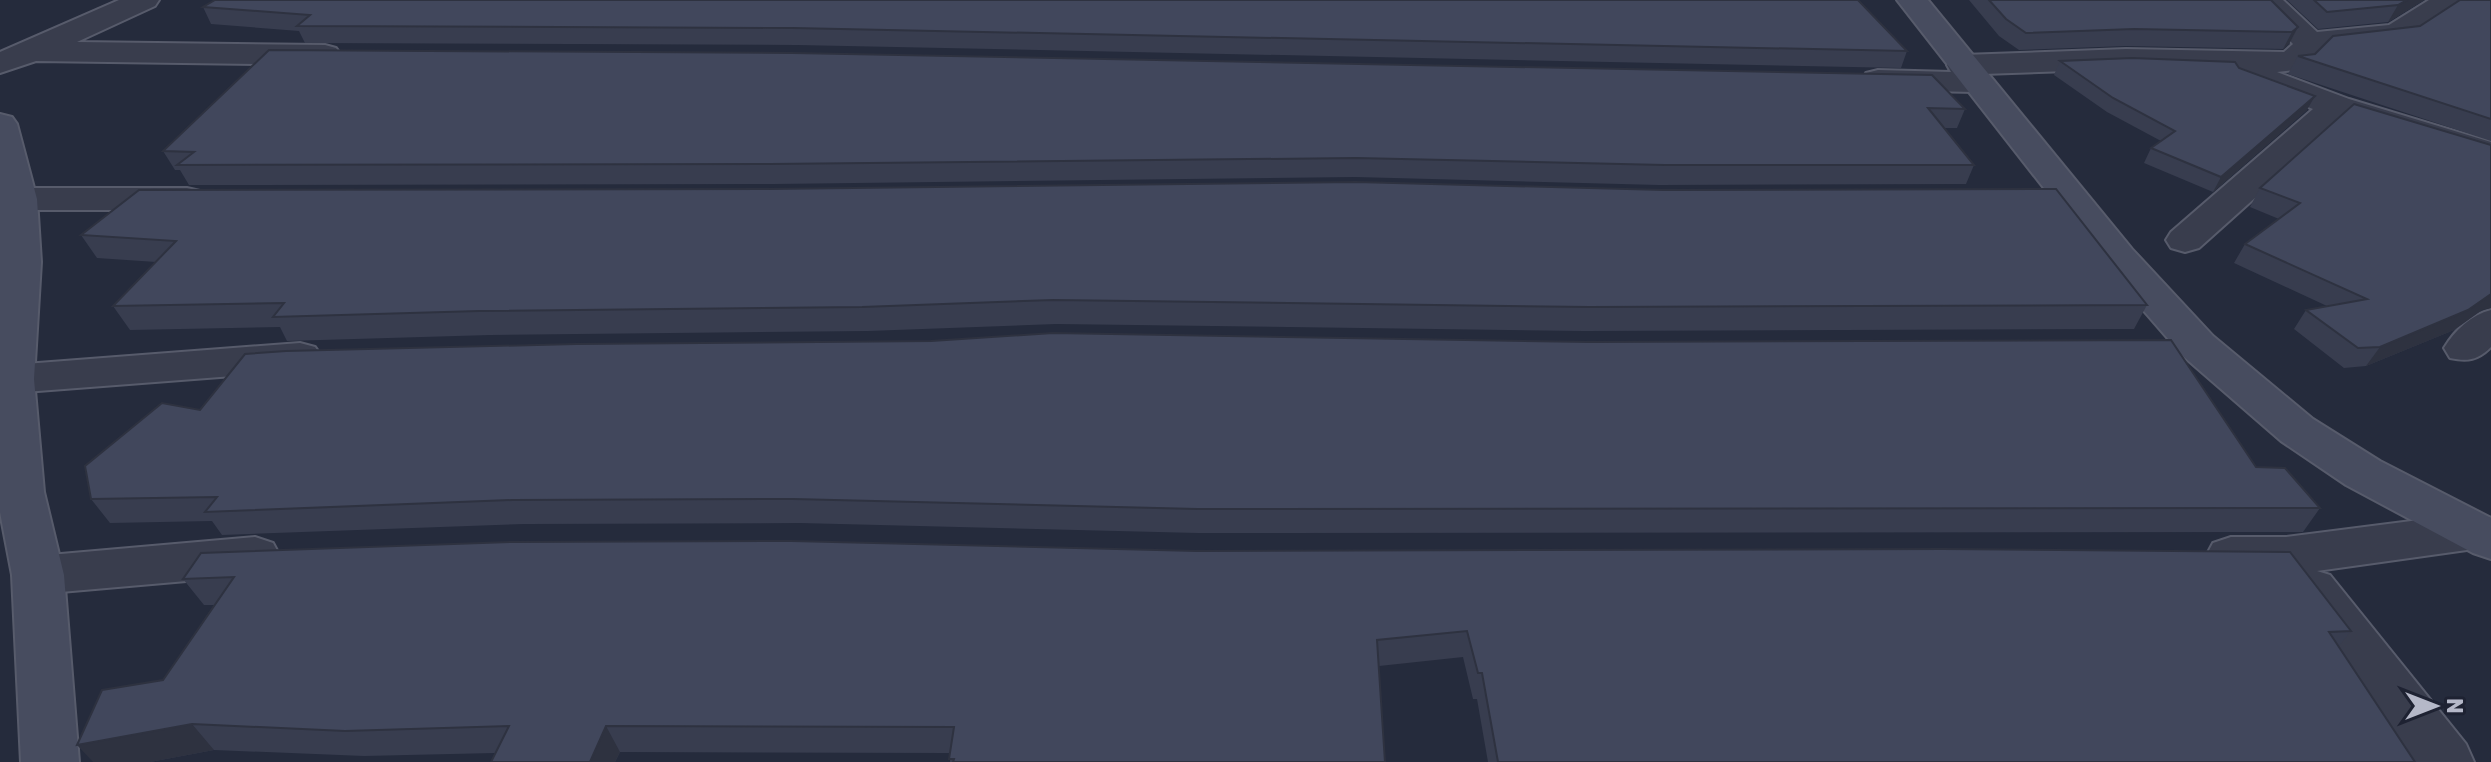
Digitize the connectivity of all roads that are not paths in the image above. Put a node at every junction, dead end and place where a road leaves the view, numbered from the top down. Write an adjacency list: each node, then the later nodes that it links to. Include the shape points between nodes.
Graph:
1 (144, 0): 6 (street)
2 (1912, 0): 10 (street)
3 (2265, 0): 5 (street)
4 (2449, 0): 5 (street, via 2397,34)
5 (2310, 42): 9 (street, via 2292,62)
6 (32, 51): 7 (street); 8 (street)
7 (354, 56)
8 (0, 63)
9 (2220, 63): 10 (street, via 2126,59); 12 (street)
10 (1969, 73): 11 (street); 16 (street)
11 (1853, 79)
12 (2337, 106): 14 (street); 19 (street)
13 (0, 124): 17 (street)
14 (2491, 153)
15 (2026, 198): 16 (street)
16 (2072, 198): 20 (street)
17 (18, 199): 18 (street); 23 (street, via 21,262)
18 (225, 199)
19 (2185, 240)
20 (2198, 346): 21 (street); 25 (street, via 2297,430 2363,473)
21 (2152, 347)
22 (332, 356): 23 (street)
23 (12, 379): 24 (street, via 20,492)
24 (13, 517): 29 (street)
25 (2482, 536): 28 (street)
26 (293, 554): 29 (street)
27 (2188, 556): 28 (street)
28 (2286, 556): 31 (street)
29 (38, 575): 30 (street)
30 (50, 762)
31 (2445, 762)

